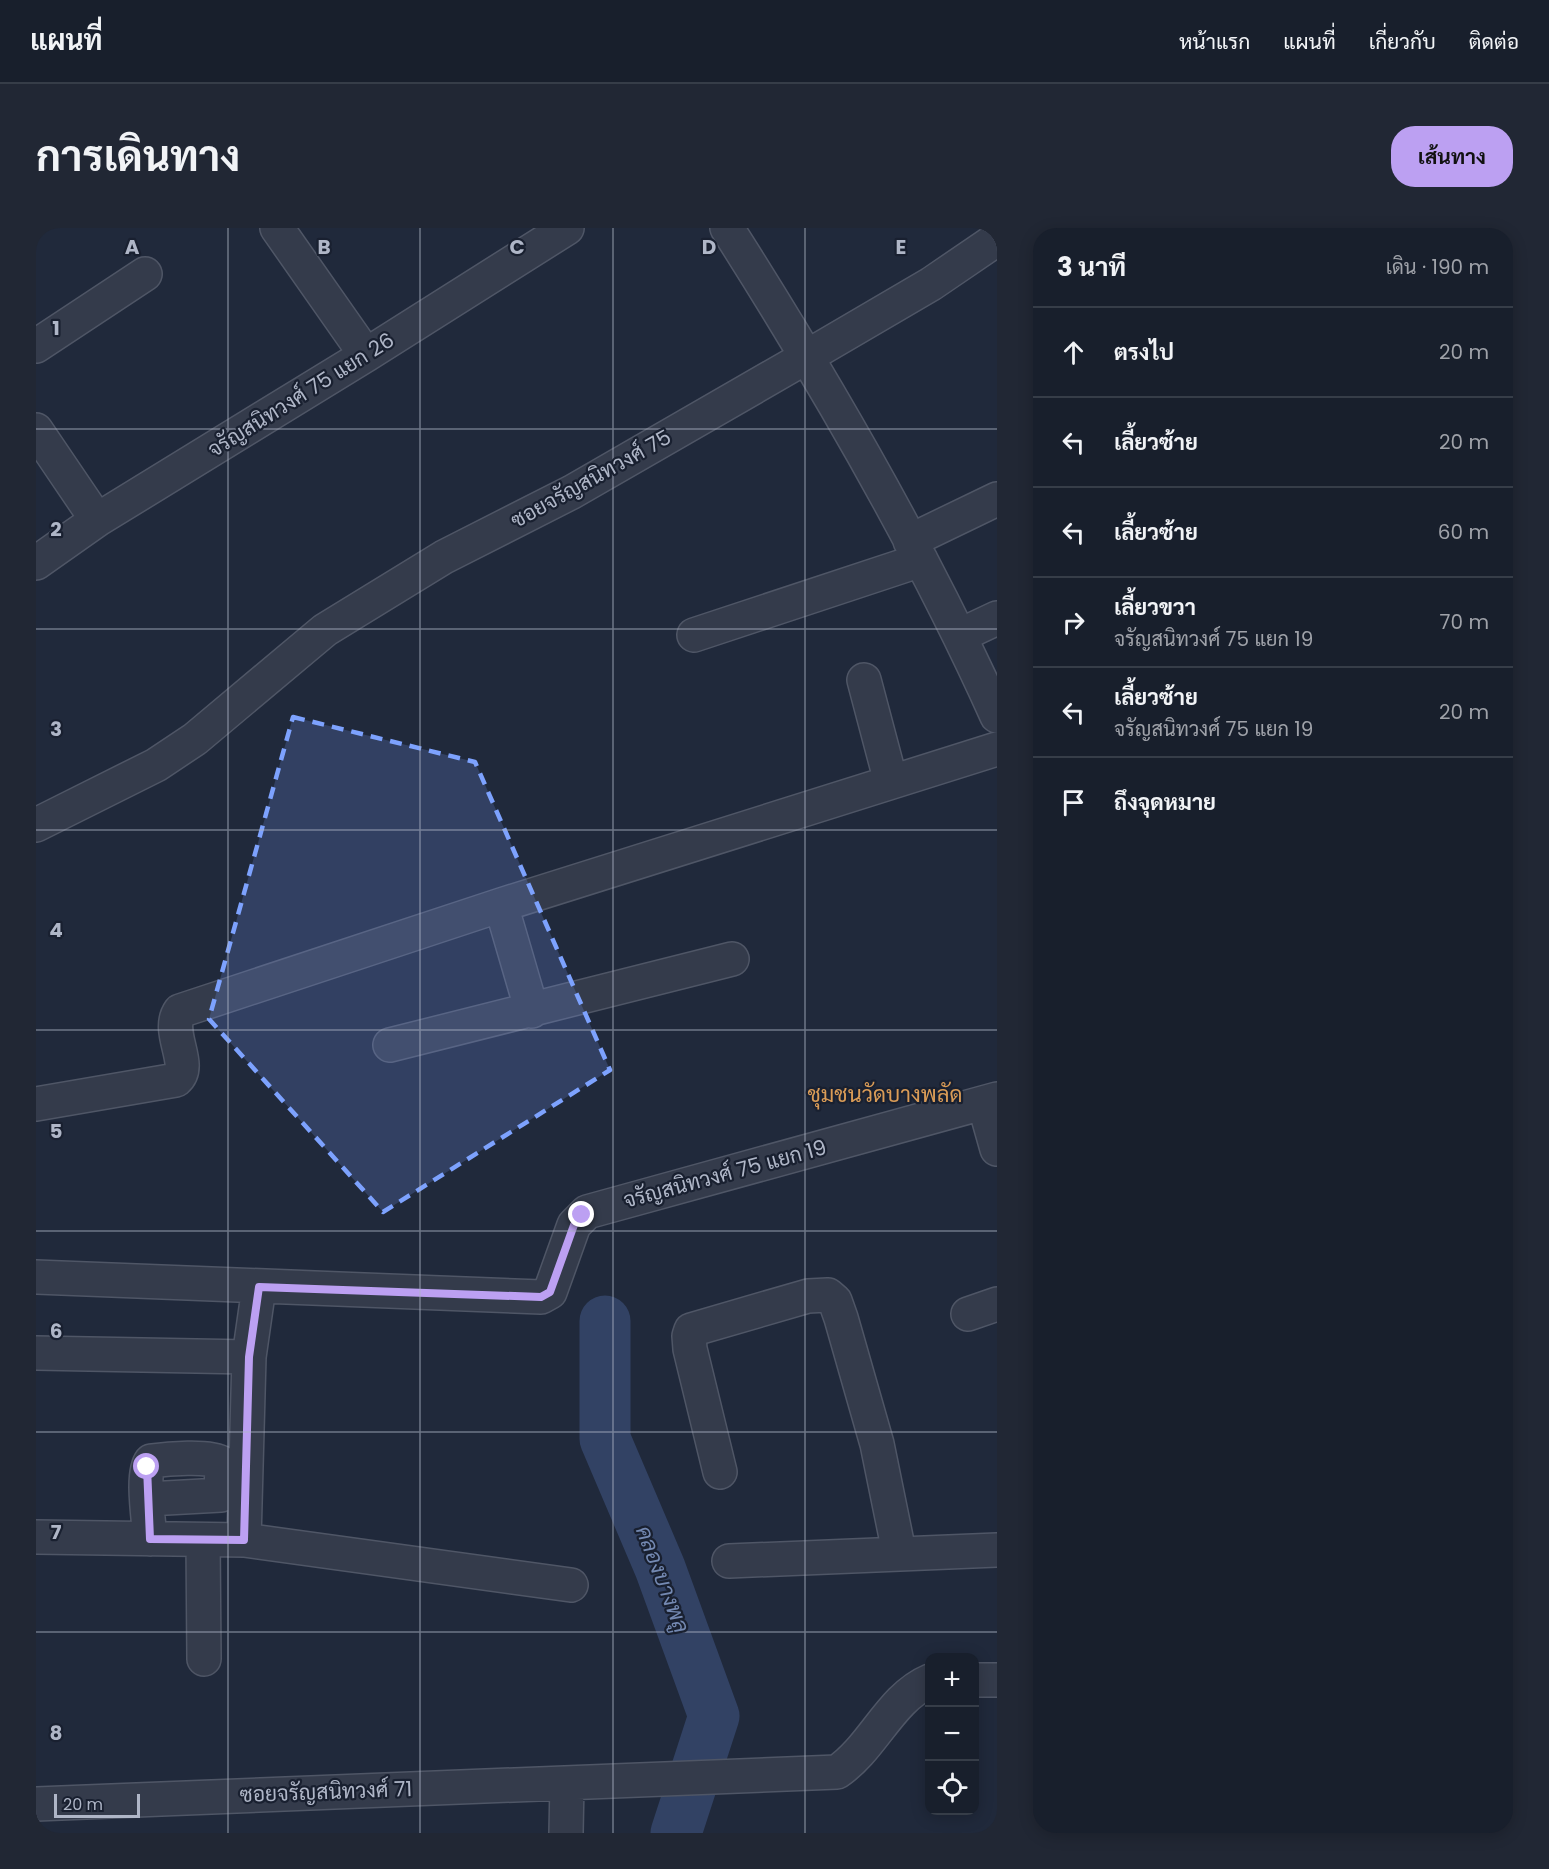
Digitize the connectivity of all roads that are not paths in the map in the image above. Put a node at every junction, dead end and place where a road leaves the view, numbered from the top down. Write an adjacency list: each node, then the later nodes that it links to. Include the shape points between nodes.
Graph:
1 (277, 228): 7 (street)
2 (567, 228): 7 (street, จรัญสนิทวงศ์ 75 แยก 26)
3 (727, 228): 8 (street)
4 (997, 239): 8 (street, ซอยจรัญสนิทวงศ์ 75, via 931,284)
5 (145, 273): 6 (street)
6 (36, 346)
7 (366, 356): 11 (street, จรัญสนิทวงศ์ 75 แยก 26)
8 (808, 356): 12 (street); 21 (street, ซอยจรัญสนิทวงศ์ 75, via 572,492 444,557 325,630 195,739 156,765)
9 (36, 430): 11 (street)
10 (997, 499): 12 (street)
11 (97, 520): 13 (street, จรัญสนิทวงศ์ 75 แยก 26)
12 (916, 551): 15 (street); 16 (street)
13 (36, 563)
14 (997, 618): 16 (street)
15 (694, 635)
16 (961, 635): 18 (street)
17 (864, 680): 20 (street)
18 (997, 716)
19 (997, 749): 20 (street)
20 (891, 782): 22 (street)
21 (36, 825)
22 (501, 905): 24 (street); 27 (street, via 180,1011 175,1027 183,1066 176,1080)
23 (732, 959): 24 (street)
24 (532, 1011): 25 (street)
25 (390, 1045)
26 (991, 1101): 28 (street); 30 (street, จรัญสนิทวงศ์ 75 แยก 19, via 587,1212 574,1225 550,1292 541,1297)
27 (36, 1104)
28 (997, 1149)
29 (36, 1278): 30 (street, จรัญสนิทวงศ์ 75 แยก 19)
30 (259, 1287): 32 (street)
31 (36, 1353): 32 (street)
32 (249, 1357): 38 (street)
33 (720, 1472): 40 (street, via 690,1349 691,1330 808,1296 828,1295 835,1301 841,1318 877,1444)
34 (148, 1499): 36 (street)
35 (36, 1537): 36 (street)
36 (150, 1539): 37 (street)
37 (203, 1540): 38 (street); 43 (street)
38 (244, 1540): 42 (street)
39 (997, 1550): 40 (street)
40 (899, 1552): 41 (street)
41 (729, 1561)
42 (571, 1585)
43 (204, 1659)
44 (979, 1680): 45 (street)
45 (997, 1680)
46 (925, 1683): 47 (street, ซอยจรัญสนิทวงศ์ 71, via 914,1688 851,1763 837,1772)
47 (567, 1783): 48 (street, ซอยจรัญสนิทวงศ์ 71); 49 (street)
48 (36, 1804)
49 (566, 1833)

